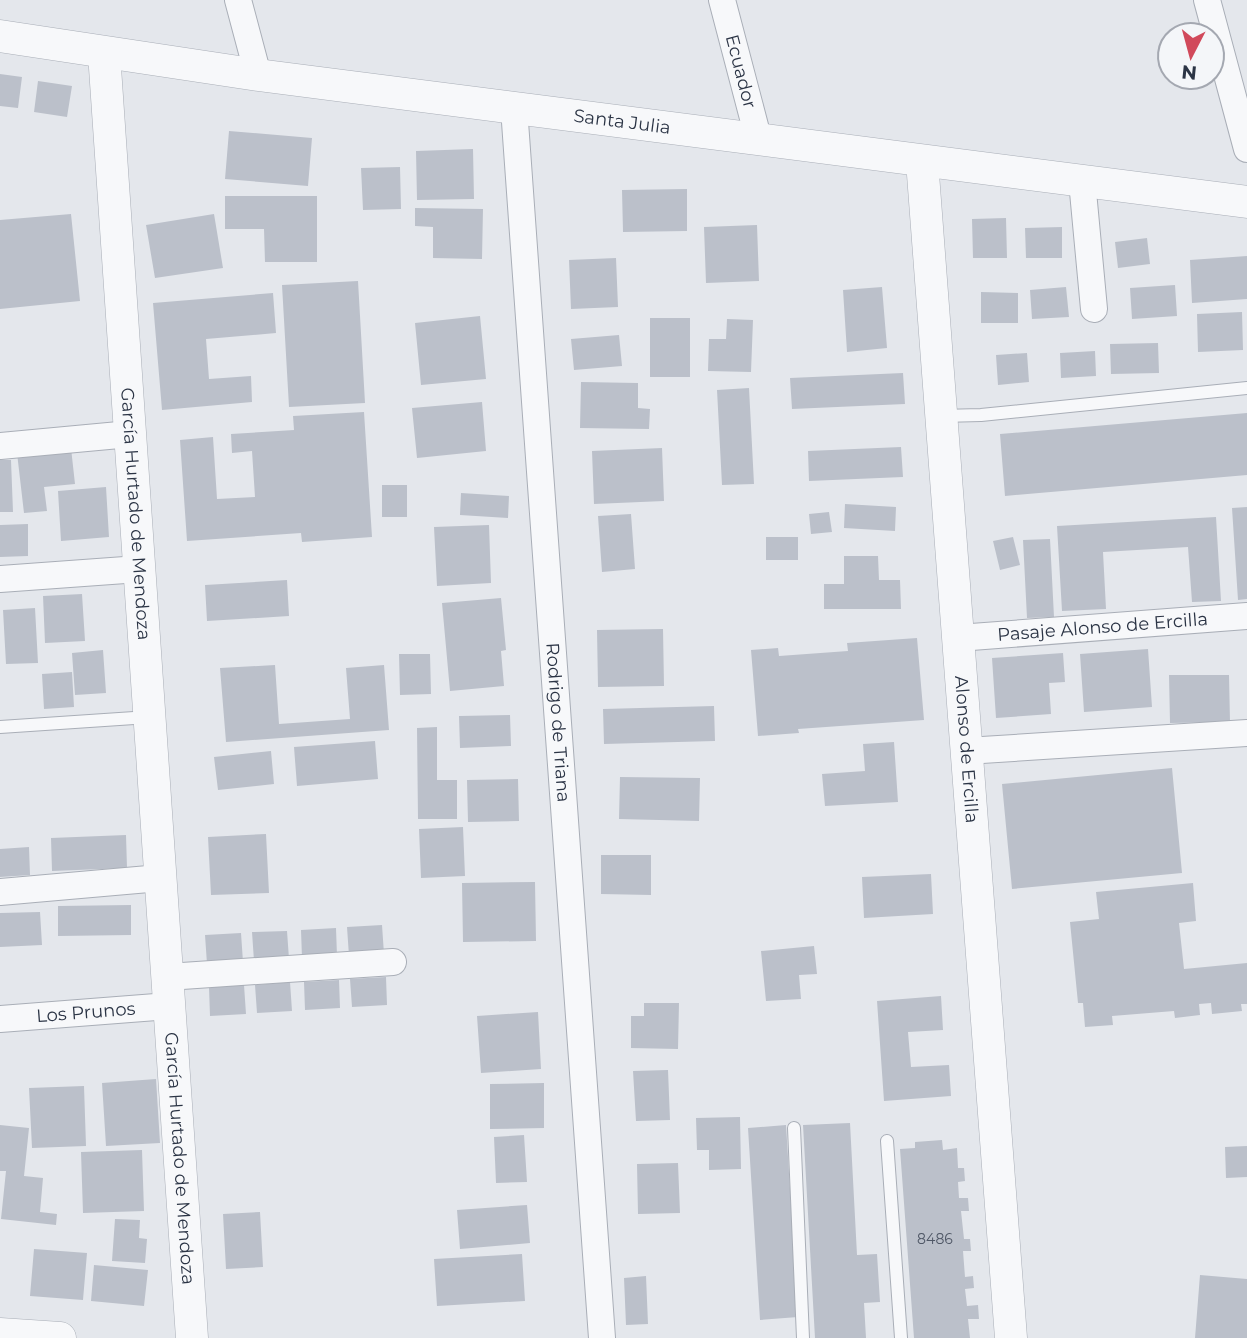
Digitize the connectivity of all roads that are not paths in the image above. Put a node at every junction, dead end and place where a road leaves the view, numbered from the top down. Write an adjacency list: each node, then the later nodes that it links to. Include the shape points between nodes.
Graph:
1 (238, 0): 6 (street)
2 (722, 0): 8 (street, Ecuador)
3 (1208, 0): 9 (street)
4 (0, 36): 5 (street, Santa Julia)
5 (104, 53): 6 (street, Santa Julia); 16 (street, García Hurtado de Mendoza)
6 (258, 75): 7 (street, Santa Julia)
7 (514, 108): 8 (street, Santa Julia); 36 (street, Rodrigo de Triana)
8 (760, 141): 10 (street, Santa Julia)
9 (1247, 149)
10 (922, 161): 11 (street, Santa Julia); 15 (street, Alonso de Ercilla)
11 (1082, 181): 12 (street, Santa Julia); 13 (street)
12 (1247, 202)
13 (1094, 309)
14 (1247, 388): 15 (lane)
15 (941, 416): 21 (street, Alonso de Ercilla)
16 (130, 434): 17 (street); 18 (street, García Hurtado de Mendoza)
17 (0, 446)
18 (139, 569): 19 (street); 22 (street, García Hurtado de Mendoza)
19 (0, 579)
20 (1247, 616): 21 (street, Pasaje Alonso de Ercilla)
21 (958, 638): 25 (street, Alonso de Ercilla)
22 (149, 717): 23 (lane); 26 (street, García Hurtado de Mendoza)
23 (0, 727)
24 (1247, 733): 25 (street)
25 (966, 751): 39 (street, Alonso de Ercilla)
26 (160, 878): 27 (street); 29 (street, García Hurtado de Mendoza)
27 (0, 892)
28 (393, 962): 29 (street)
29 (168, 992): 30 (street, Los Prunos); 35 (street, García Hurtado de Mendoza)
30 (0, 1019)
31 (794, 1128): 37 (lane)
32 (887, 1140): 38 (lane)
33 (0, 1334): 34 (street)
34 (60, 1338)
35 (192, 1338)
36 (602, 1338)
37 (803, 1338)
38 (901, 1338)
39 (1011, 1338)

